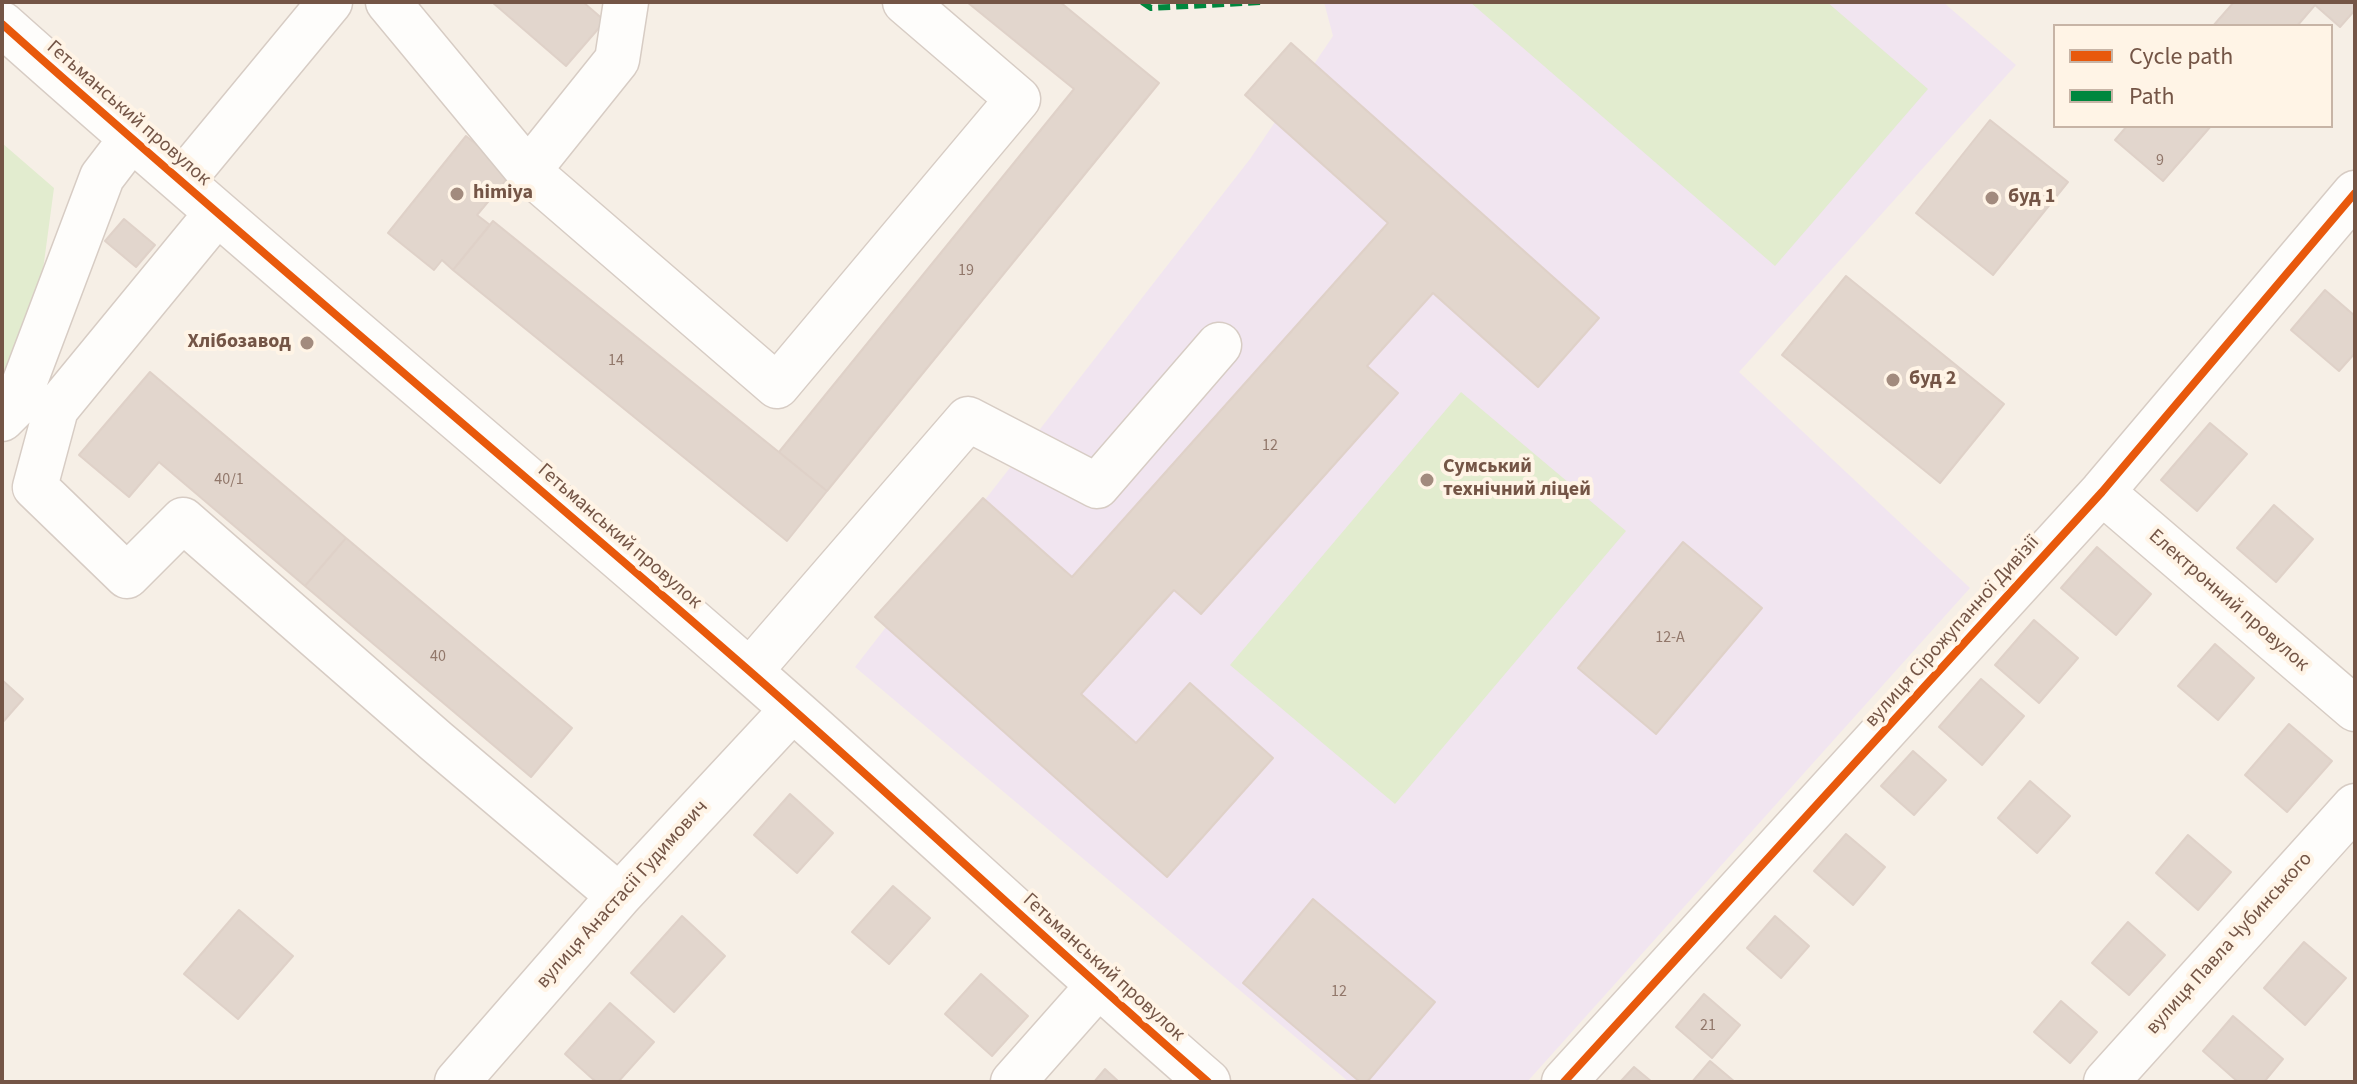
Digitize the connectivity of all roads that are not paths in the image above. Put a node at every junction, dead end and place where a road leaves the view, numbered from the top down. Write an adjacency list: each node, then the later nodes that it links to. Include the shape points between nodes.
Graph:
1 (330, 2): 8 (street)
2 (388, 2): 7 (street)
3 (626, 2): 7 (street, via 617,60)
4 (905, 2): 7 (street, via 1018,99 777,386)
5 (2, 24): 6 (street, Гетьманський провулок)
6 (131, 139): 8 (street, Гетьманський провулок); 12 (street, via 102,177 16,405)
7 (528, 171)
8 (182, 181): 10 (street, Гетьманський провулок)
9 (2355, 193): 13 (street, вулиця Сірожупанної Дивізії)
10 (217, 213): 14 (street, Гетьманський провулок); 18 (street, via 56,409 35,487 127,576 183,520)
11 (1219, 345): 14 (street, via 1097,486 968,419)
12 (2, 419)
13 (2102, 492): 15 (street, Електронний провулок); 23 (street, вулиця Сірожупанної Дивізії)
14 (750, 671): 16 (street, Гетьманський провулок)
15 (2355, 709)
16 (792, 710): 18 (street, вулиця Анастасії Гудимович); 19 (street, Гетьманський провулок)
17 (2355, 806): 24 (street, вулиця Павла Чубинського)
18 (619, 896): 20 (street, вулиця Анастасії Гудимович)
19 (1098, 986): 21 (street); 22 (street, Гетьманський провулок)
20 (457, 1082)
21 (1013, 1082)
22 (1208, 1082)
23 (1564, 1082)
24 (2106, 1082)

